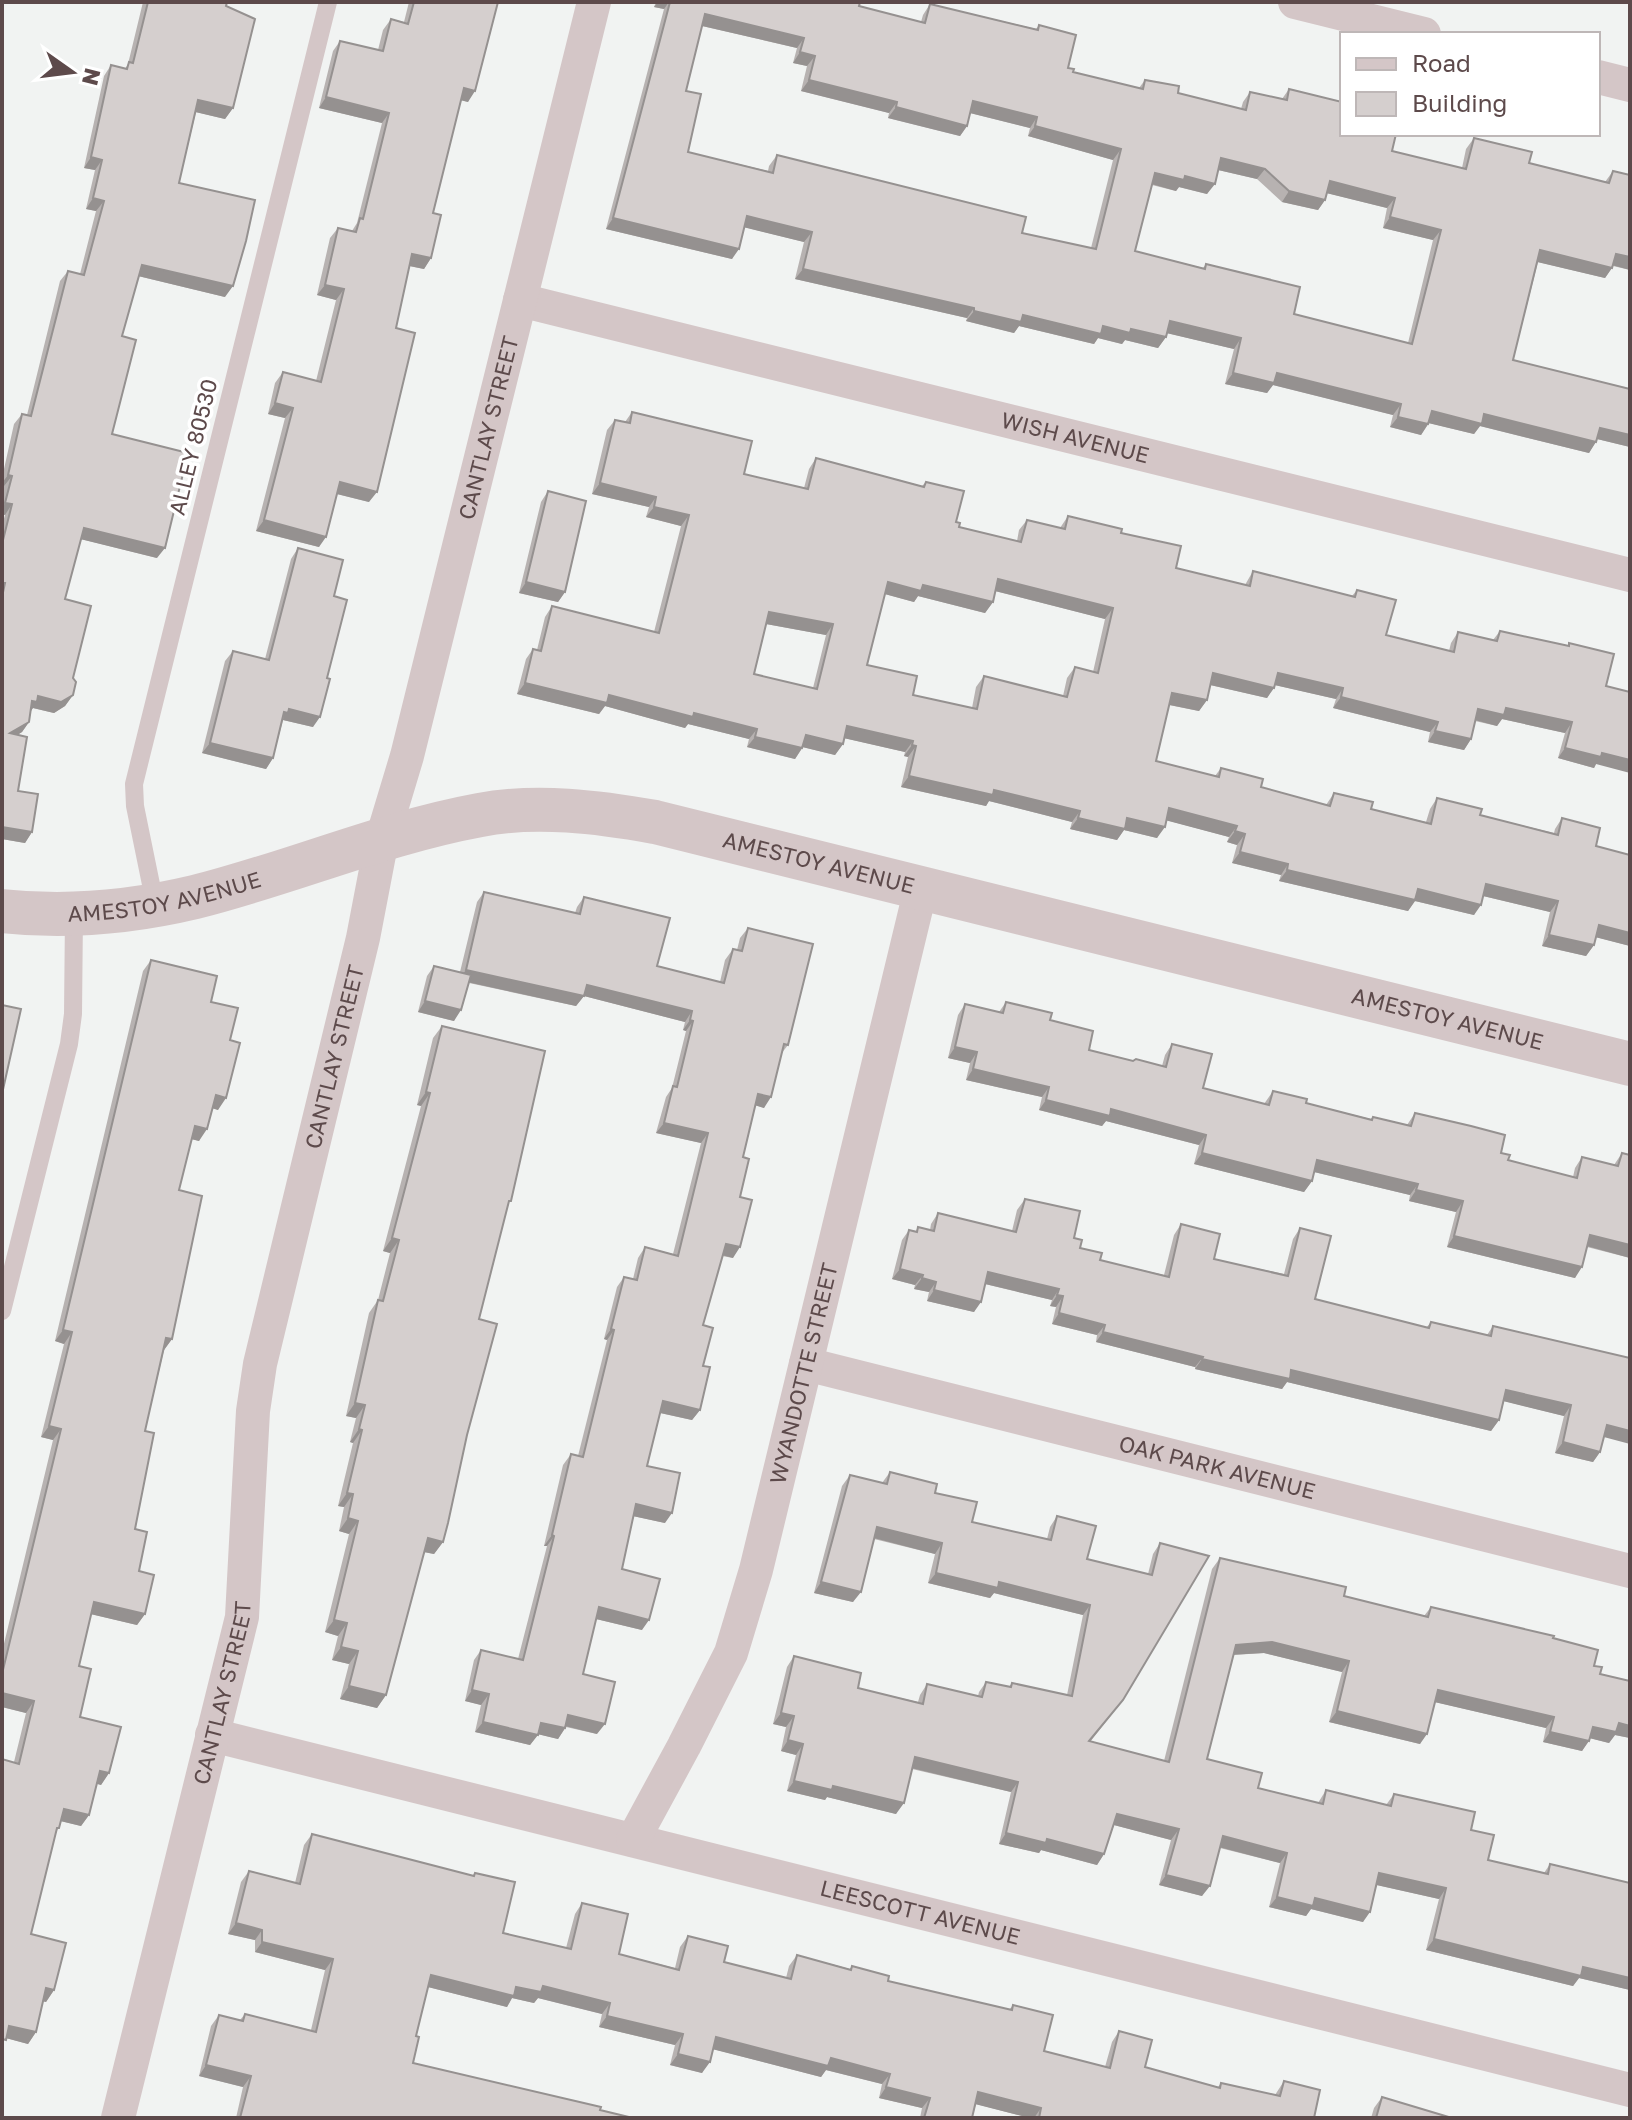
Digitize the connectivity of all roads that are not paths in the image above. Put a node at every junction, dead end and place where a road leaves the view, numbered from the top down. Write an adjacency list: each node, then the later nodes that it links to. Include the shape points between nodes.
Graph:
1 (328, 2): 11 (lane, ALLEY 80530, via 134,784)
2 (594, 2): 7 (street, CANTLAY STREET)
3 (1295, 2): 4 (street)
4 (1416, 32)
5 (1600, 78): 6 (street)
6 (1630, 85)
7 (520, 300): 8 (street, WISH AVENUE); 9 (street, CANTLAY STREET)
8 (1630, 575)
9 (382, 839): 10 (street, AMESTOY AVENUE, via 482,814 531,811 625,817); 11 (street, AMESTOY AVENUE, via 195,897); 18 (street, CANTLAY STREET, via 260,1364 242,1617)
10 (921, 888): 14 (street, AMESTOY AVENUE); 16 (street, WYANDOTTE STREET)
11 (155, 904): 13 (street, AMESTOY AVENUE)
12 (2, 911): 13 (street, AMESTOY AVENUE)
13 (74, 914): 15 (lane, via 69,1044)
14 (1630, 1064)
15 (2, 1311)
16 (806, 1364): 17 (street, OAK PARK AVENUE); 19 (street, WYANDOTTE STREET, via 731,1653)
17 (1630, 1571)
18 (212, 1735): 19 (street, LEESCOTT AVENUE); 21 (street, CANTLAY STREET)
19 (633, 1840): 20 (street, LEESCOTT AVENUE)
20 (1630, 2090)
21 (118, 2118)

